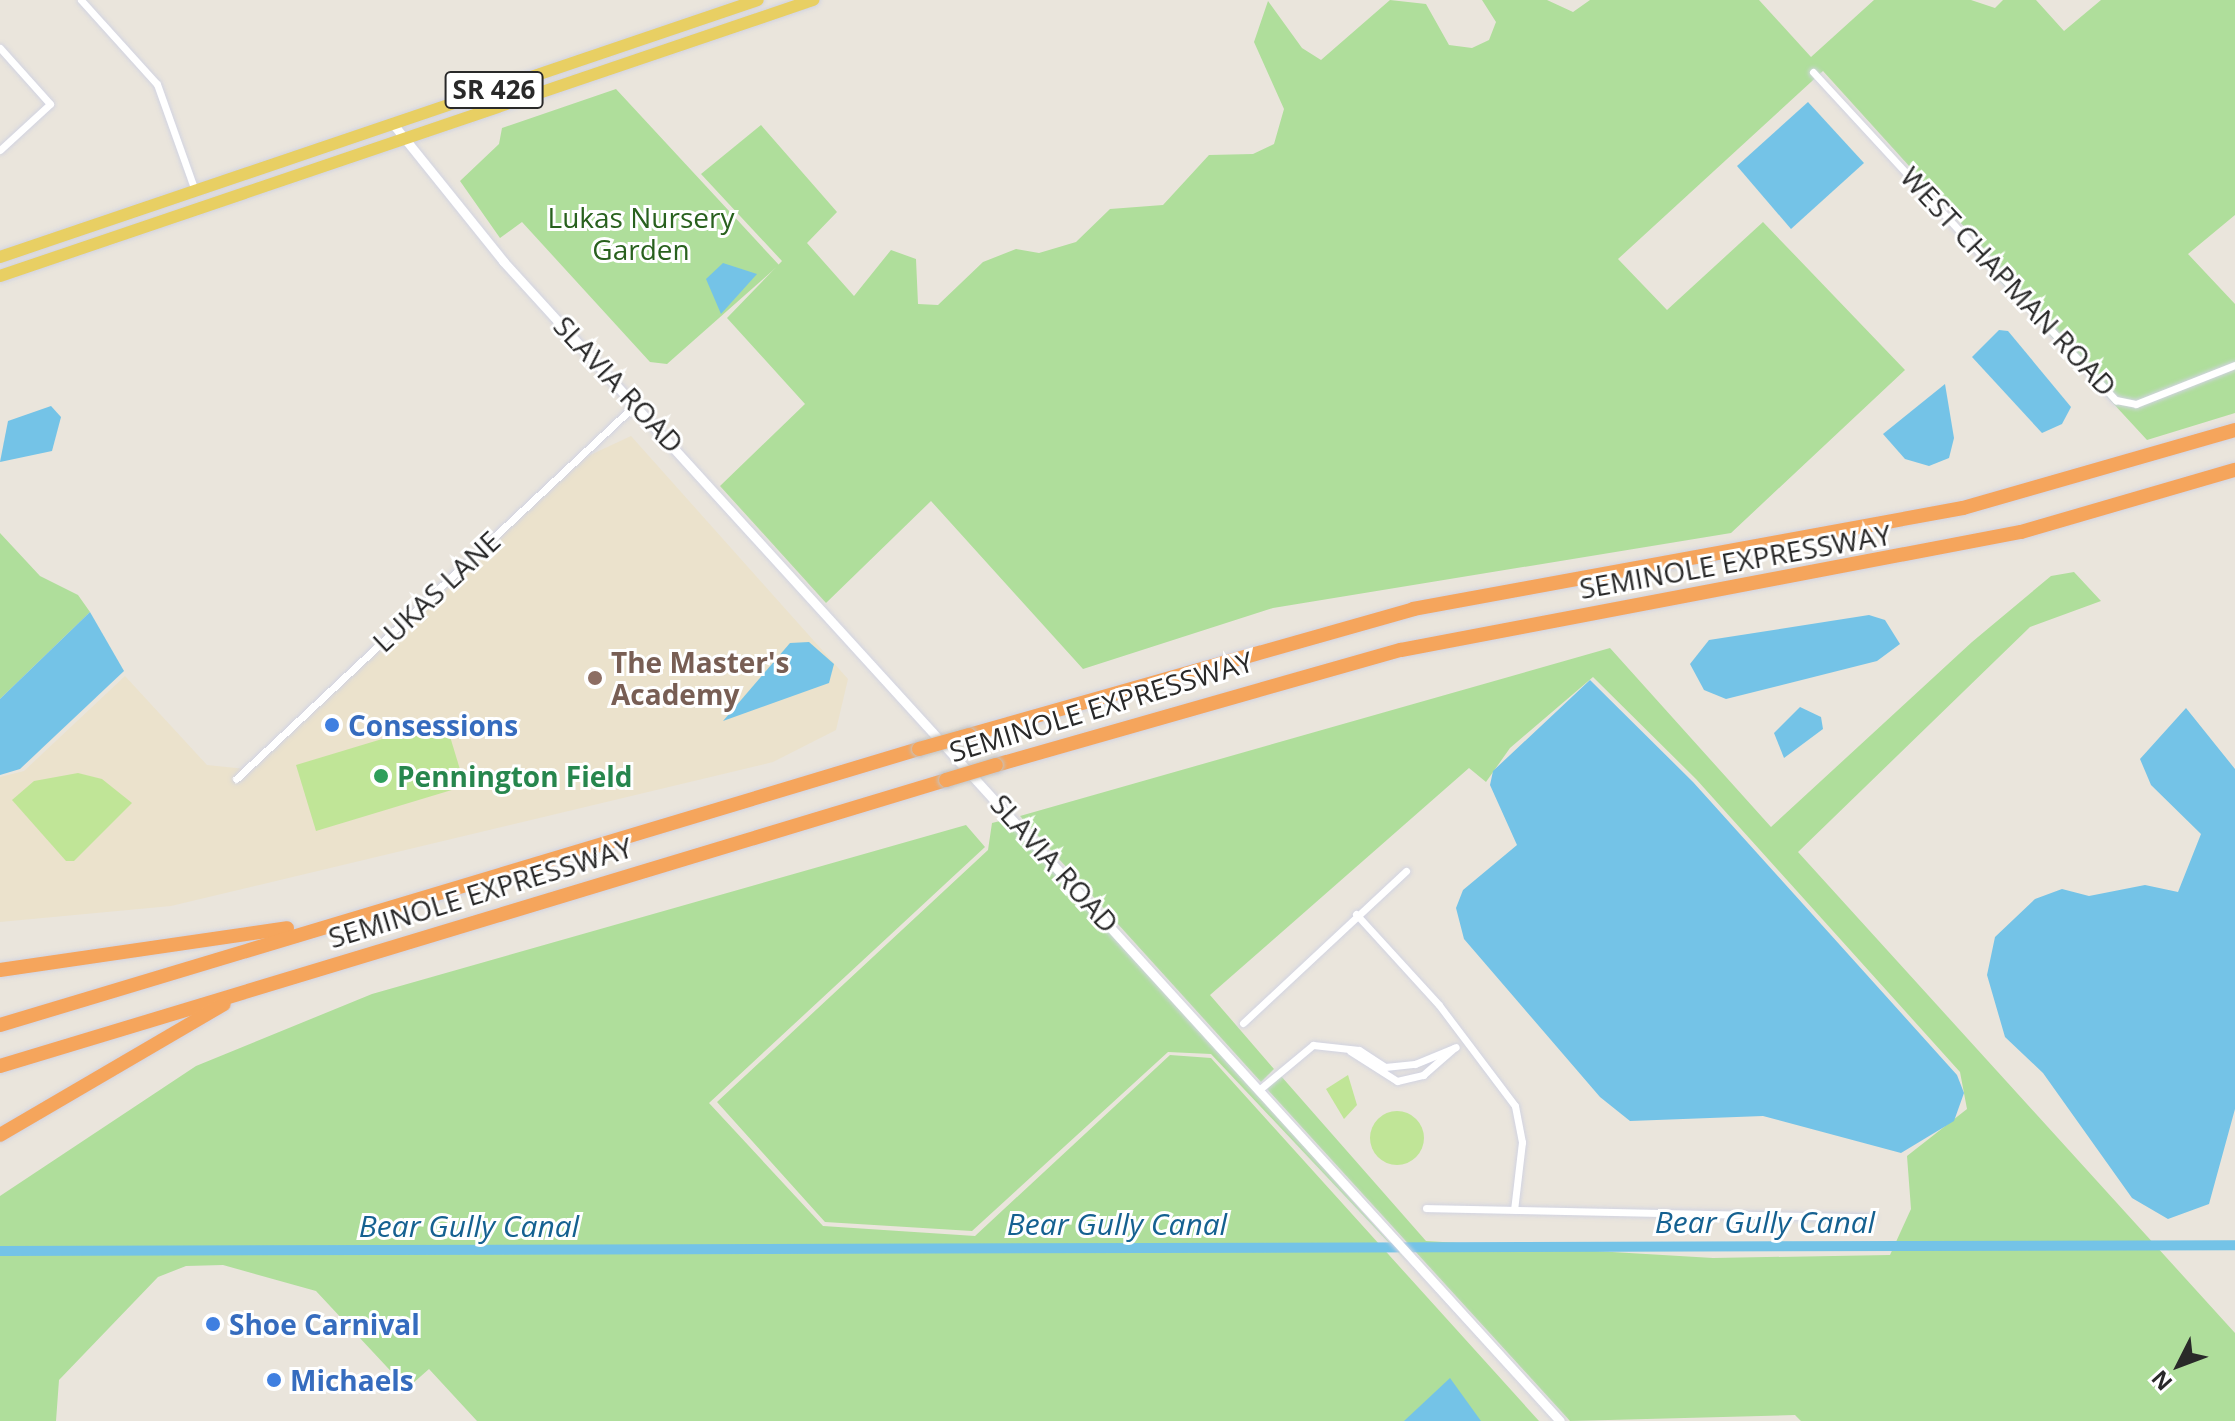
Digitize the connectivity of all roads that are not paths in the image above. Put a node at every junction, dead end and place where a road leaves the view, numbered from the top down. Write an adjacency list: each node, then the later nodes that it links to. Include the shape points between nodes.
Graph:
1 (81, 0): 9 (street, via 157,84)
2 (758, 0): 6 (main road, SR 426)
3 (813, 0): 7 (main road, SR 426)
4 (0, 48): 8 (street, via 50,104)
5 (1813, 72): 14 (street, WEST CHAPMAN ROAD, via 2116,400 2136,404)
6 (393, 124): 7 (street, SLAVIA ROAD); 9 (main road, SR 426)
7 (403, 139): 11 (main road, SR 426); 15 (street, SLAVIA ROAD, via 503,261)
8 (0, 150)
9 (195, 191): 10 (main road, SR 426)
10 (129, 213): 11 (main road); 12 (main road, SR 426)
11 (96, 243): 13 (main road, SR 426)
12 (0, 257)
13 (0, 276)
14 (2235, 365)
15 (637, 403): 18 (street, LUKAS LANE); 30 (street, SLAVIA ROAD)
16 (2235, 430): 21 (highway, SEMINOLE EXPRESSWAY, bridge, via 1963,508 1309,634)
17 (2235, 470): 23 (highway, SEMINOLE EXPRESSWAY, bridge, via 2008,535 1401,650)
18 (236, 779)
19 (1406, 871): 20 (street)
20 (1356, 914): 24 (street); 26 (street)
21 (335, 921): 22 (highway); 25 (highway, SEMINOLE EXPRESSWAY)
22 (0, 970)
23 (265, 984): 29 (highway, SEMINOLE EXPRESSWAY); 31 (highway, via 148,1043)
24 (1243, 1023)
25 (0, 1025)
26 (1465, 1039): 28 (street); 33 (street, via 1521,1119)
27 (1346, 1046): 28 (street, via 1399,1067); 28 (street, via 1397,1081 1423,1075); 30 (street, via 1303,1050)
28 (1456, 1047)
29 (0, 1066)
30 (1260, 1089): 35 (street, SLAVIA ROAD)
31 (0, 1135)
32 (1426, 1208): 33 (street)
33 (1514, 1210): 34 (street)
34 (1872, 1217)
35 (1560, 1421)

